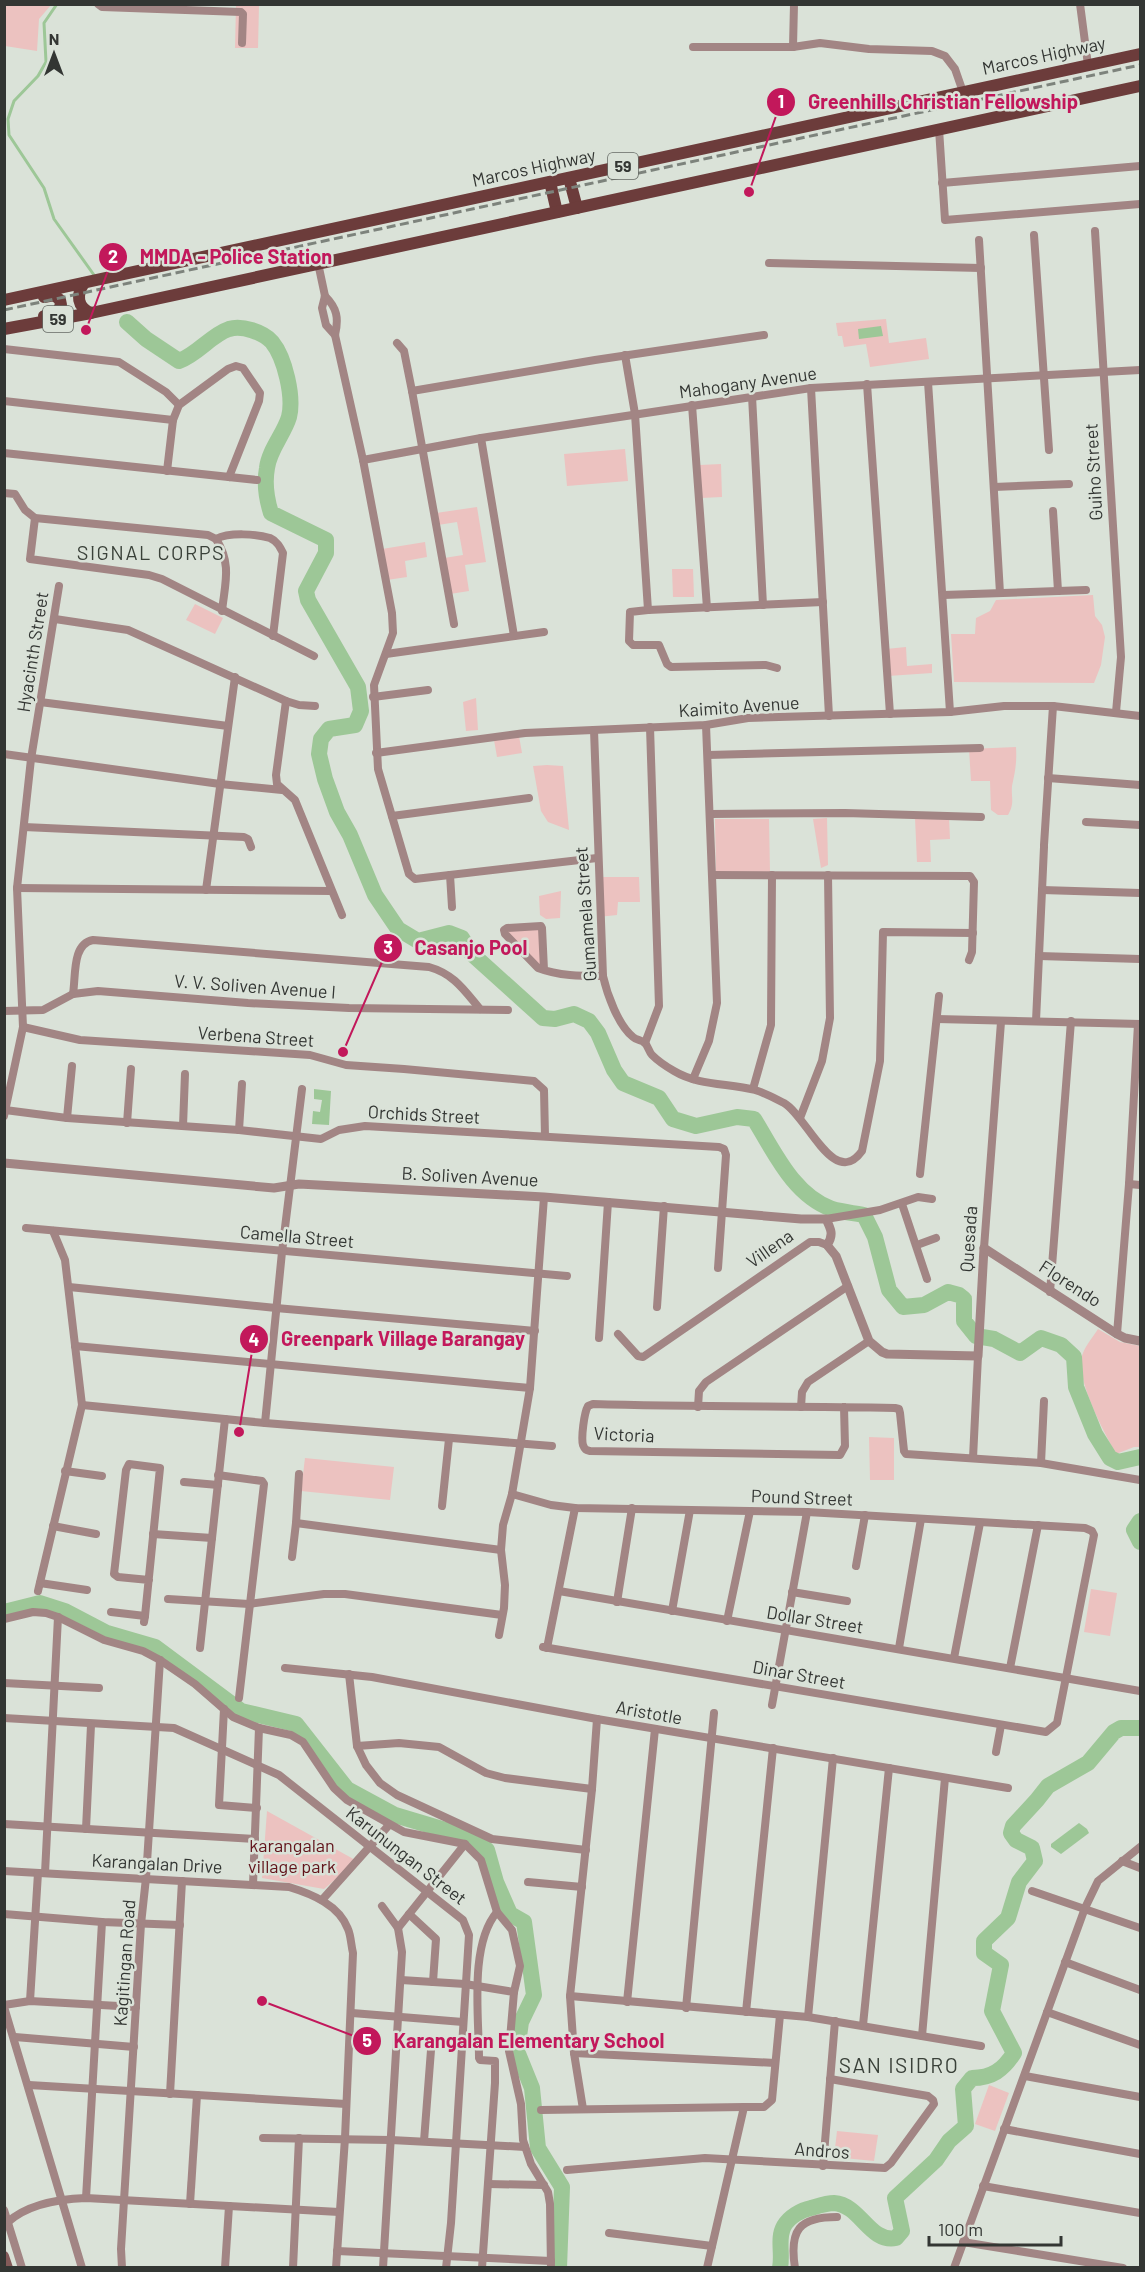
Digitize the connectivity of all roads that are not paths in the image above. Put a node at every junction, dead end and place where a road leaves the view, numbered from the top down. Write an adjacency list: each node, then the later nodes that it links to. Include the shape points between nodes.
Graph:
1 (98, 4): 4 (street, via 241,12)
2 (794, 4): 6 (street)
3 (1080, 4): 8 (street)
4 (242, 43)
5 (693, 47): 6 (street)
6 (793, 47): 10 (street, via 820,43 932,51 945,57 955,69)
7 (1140, 54): 8 (main road, Marcos Highway / 59)
8 (1088, 65): 10 (main road, Marcos Highway / 59)
9 (1140, 86): 11 (main road, 59)
10 (963, 92): 13 (main road, Marcos Highway / 59)
11 (939, 129): 15 (street); 17 (main road, 59)
12 (1140, 166): 15 (street)
13 (569, 178): 14 (main road, Marcos Highway / 59); 17 (main road)
14 (550, 182): 18 (main road); 25 (main road, Marcos Highway / 59)
15 (942, 183): 16 (street, via 944,218 948,221)
16 (1140, 204)
17 (577, 208): 18 (main road, 59)
18 (557, 212): 22 (main road, 59)
19 (1095, 231): 38 (street, Guiho Street)
20 (1034, 235): 39 (street)
21 (979, 240): 24 (street)
22 (318, 263): 26 (street); 29 (main road, 59)
23 (769, 263): 24 (street)
24 (981, 268): 40 (street)
25 (88, 282): 27 (main road, Marcos Highway / 59); 29 (main road, via 78,295 80,304)
26 (325, 296): 32 (street, via 322,308 326,325); 32 (street, via 336,311)
27 (4, 300)
28 (4, 305): 30 (main road, via 54,295 61,305 57,313)
29 (91, 313): 31 (main road, 59)
30 (4, 324)
31 (4, 329)
32 (335, 335): 55 (street)
33 (764, 335): 36 (street)
34 (397, 343): 44 (street, via 404,351)
35 (4, 349): 47 (street, via 119,362)
36 (625, 355): 44 (street); 49 (street)
37 (1140, 370): 38 (street, Mahogany Avenue)
38 (1104, 372): 39 (street, Mahogany Avenue); 91 (street, Guiho Street, via 1121,657)
39 (1044, 375): 40 (street, Mahogany Avenue); 53 (street)
40 (987, 378): 41 (street, Mahogany Avenue); 60 (street)
41 (928, 382): 42 (street, Mahogany Avenue); 69 (street)
42 (867, 384): 43 (street, Mahogany Avenue); 92 (street)
43 (811, 388): 45 (street, Mahogany Avenue); 70 (street)
44 (412, 391): 52 (street)
45 (752, 396): 48 (street, Mahogany Avenue); 71 (street)
46 (4, 401): 50 (street)
47 (179, 405): 50 (street); 57 (street, via 228,369 243,368 260,393 259,401)
48 (692, 405): 49 (street, Mahogany Avenue); 72 (street)
49 (635, 414): 51 (street, Mahogany Avenue); 73 (street)
50 (173, 420): 56 (street)
51 (481, 438): 52 (street, Mahogany Avenue); 79 (street)
52 (423, 450): 55 (street, Mahogany Avenue); 76 (street)
53 (1049, 450)
54 (4, 453): 56 (street)
55 (363, 460): 80 (street, via 392,613 393,633)
56 (167, 471): 57 (street)
57 (229, 477): 58 (street)
58 (256, 480)
59 (1069, 484): 60 (street)
60 (993, 488): 68 (street)
61 (4, 493): 63 (street, via 15,494)
62 (1053, 511): 67 (street)
63 (35, 518): 64 (street); 74 (street, via 30,559 149,575)
64 (216, 539): 74 (street, via 227,566); 78 (street, via 235,534 272,538 278,544 283,553)
65 (59, 586): 75 (street, Hyacinth Street)
66 (1086, 590): 67 (street)
67 (1058, 591): 68 (street)
68 (1000, 593): 69 (street)
69 (943, 595): 90 (street)
70 (824, 602): 71 (street); 93 (street)
71 (763, 605): 72 (street)
72 (707, 608): 73 (street)
73 (648, 610): 82 (street, via 630,612 629,642 659,645 666,664)
74 (222, 611): 78 (street)
75 (55, 619): 83 (street, via 128,630); 87 (street, Hyacinth Street)
76 (454, 624)
77 (544, 632): 79 (street)
78 (273, 636): 81 (street)
79 (514, 636): 80 (street)
80 (386, 654): 85 (street, via 378,670)
81 (314, 656)
82 (777, 668)
83 (235, 677): 86 (street); 96 (street)
84 (428, 690): 85 (street)
85 (373, 697): 100 (street)
86 (286, 701): 88 (street); 107 (street, via 276,775)
87 (40, 702): 96 (street); 103 (street, Hyacinth Street)
88 (315, 706)
89 (1053, 706): 90 (street, Kaimito Avenue); 91 (street, Kaimito Avenue); 104 (street)
90 (950, 712): 92 (street, Kaimito Avenue)
91 (1116, 712): 94 (street, Kaimito Avenue)
92 (890, 714): 93 (street, Kaimito Avenue)
93 (829, 716): 95 (street, Kaimito Avenue, via 748,718)
94 (1140, 716)
95 (706, 725): 97 (street, Kaimito Avenue); 102 (street)
96 (228, 726): 105 (street)
97 (650, 728): 98 (street, Kaimito Avenue); 147 (street, via 659,1006)
98 (594, 730): 100 (street, Kaimito Avenue, via 525,733); 117 (street, Gumamela Street)
99 (980, 748): 102 (street)
100 (376, 753): 110 (street)
101 (4, 754): 103 (street)
102 (708, 754): 109 (street)
103 (31, 759): 105 (street); 114 (street, Hyacinth Street)
104 (1048, 778): 106 (street); 124 (street)
105 (220, 784): 107 (street); 115 (street)
106 (1140, 785)
107 (282, 790): 125 (street, via 295,801)
108 (529, 798): 110 (street)
109 (711, 814): 111 (street); 119 (street)
110 (392, 816): 118 (street, via 409,874 415,879)
111 (981, 817)
112 (1086, 822): 113 (street)
113 (1140, 825)
114 (24, 827): 115 (street); 122 (street, Hyacinth Street)
115 (213, 836): 116 (street, via 244,837); 123 (street)
116 (251, 847)
117 (597, 858): 118 (street); 134 (street, Gumamela Street)
118 (450, 875): 127 (street)
119 (713, 875): 120 (street); 151 (street, via 717,1004 709,1041)
120 (772, 875): 121 (street); 154 (street, via 771,1025)
121 (828, 875): 129 (street, via 970,876 974,882); 157 (street, via 830,1018 822,1061)
122 (16, 888): 123 (street); 140 (street, Hyacinth Street)
123 (206, 890): 125 (street)
124 (1042, 890): 126 (street); 130 (street)
125 (331, 891): 128 (street)
126 (1140, 893)
127 (452, 907)
128 (342, 915)
129 (973, 933): 132 (street); 157 (street, Gumamela Street, via 883,932 880,1060 862,1151 857,1159 837,1162)
130 (1039, 956): 131 (street); 143 (street)
131 (1140, 959)
132 (969, 960)
133 (544, 970): 133 (street, via 538,968 504,930 541,926); 134 (street, via 569,976)
134 (603, 976): 147 (street, Gumamela Street, via 608,996 625,1027 633,1038)
135 (73, 994): 137 (street, V. V. Soliven Avenue I, via 98,991 349,1008); 137 (street, via 79,948 85,941 93,940 429,967 444,971); 140 (street, V. V. Soliven Avenue I, via 43,1010)
136 (939, 996): 141 (street)
137 (480, 1009): 138 (street, V. V. Soliven Avenue I)
138 (508, 1010)
139 (4, 1011): 140 (street, V. V. Soliven Avenue I)
140 (21, 1011): 146 (street, Hyacinth Street)
141 (937, 1019): 142 (street); 164 (street)
142 (1001, 1022): 143 (street); 180 (street, Quesada)
143 (1036, 1022): 144 (street)
144 (1071, 1022): 145 (street); 188 (street)
145 (1139, 1024): 165 (street)
146 (22, 1028): 155 (street, Hyacinth Street); 161 (street, Verbena Street, via 80,1040 310,1055 346,1065 534,1081 544,1090)
147 (645, 1043): 151 (street, Gumamela Street, via 651,1054 675,1072)
148 (72, 1066): 156 (street)
149 (131, 1069): 158 (street)
150 (185, 1074): 159 (street)
151 (693, 1079): 154 (street, Gumamela Street)
152 (242, 1084): 160 (street)
153 (302, 1089): 162 (street)
154 (753, 1089): 157 (street, Gumamela Street, via 787,1105)
155 (5, 1113): 156 (street, Orchids Street)
156 (67, 1118): 158 (street, Orchids Street)
157 (800, 1118)
158 (127, 1123): 159 (street, Orchids Street)
159 (183, 1126): 160 (street, Orchids Street)
160 (239, 1130): 162 (street, Orchids Street)
161 (545, 1136): 162 (street, Orchids Street, via 359,1126 321,1139); 173 (street, Orchids Street, via 724,1149)
162 (296, 1137): 166 (street)
163 (4, 1163): 166 (street, B. Soliven Avenue, via 210,1183 280,1188)
164 (920, 1174)
165 (1128, 1184): 167 (street); 193 (street)
166 (289, 1185): 168 (street, B. Soliven Avenue); 181 (street)
167 (1140, 1185)
168 (544, 1197): 170 (street, B. Soliven Avenue); 183 (street)
169 (932, 1199): 171 (street, B. Soliven Avenue, via 918,1197)
170 (608, 1202): 172 (street, B. Soliven Avenue); 194 (street)
171 (902, 1204): 174 (street, B. Soliven Avenue); 179 (street)
172 (664, 1206): 173 (street, B. Soliven Avenue); 189 (street)
173 (722, 1211): 174 (street, B. Soliven Avenue); 182 (street, Orchids Street)
174 (826, 1219): 178 (street, via 831,1230)
175 (26, 1228): 176 (street, Camella Street)
176 (53, 1231): 181 (street, Camella Street); 186 (street, via 65,1260)
177 (936, 1238): 179 (street)
178 (827, 1245): 187 (street, via 836,1256); 192 (street, Villena, via 810,1242 643,1357)
179 (917, 1245): 185 (street)
180 (984, 1248): 188 (street, Florendo); 198 (street, Quesada)
181 (282, 1252): 183 (street, Camella Street); 190 (street)
182 (718, 1268)
183 (539, 1274): 184 (street, Camella Street); 191 (street)
184 (567, 1276)
185 (927, 1279)
186 (69, 1287): 190 (street); 197 (street)
187 (848, 1287): 195 (street); 203 (street, via 706,1382 699,1391)
188 (1050, 1292): 193 (street, Florendo)
189 (657, 1307)
190 (276, 1308): 191 (street); 199 (street)
191 (535, 1331): 200 (street)
192 (618, 1334)
193 (1117, 1334): 196 (street, Florendo)
194 (599, 1338)
195 (869, 1341): 198 (street, via 887,1354); 204 (street, via 808,1382 802,1392)
196 (1140, 1341)
197 (75, 1346): 199 (street); 202 (street)
198 (979, 1351): 211 (street, Quesada)
199 (271, 1365): 200 (street); 207 (street)
200 (530, 1388): 209 (street)
201 (1044, 1401): 212 (street)
202 (82, 1405): 206 (street); 213 (street)
203 (698, 1407): 204 (street, Victoria); 205 (street, Victoria, via 593,1404 585,1411 583,1444 590,1451 840,1455 845,1446)
204 (801, 1407): 205 (street, Victoria)
205 (844, 1407): 211 (street, Victoria, via 899,1410 906,1454)
206 (225, 1419): 207 (street); 215 (street)
207 (265, 1423): 208 (street)
208 (449, 1439): 209 (street); 221 (street)
209 (521, 1443): 210 (street); 220 (street)
210 (552, 1446)
211 (973, 1458): 212 (street, Victoria)
212 (1041, 1463): 217 (street, Victoria)
213 (65, 1471): 216 (street); 232 (street)
214 (299, 1474): 230 (street)
215 (218, 1475): 219 (street); 247 (street, via 264,1483)
216 (102, 1476)
217 (1140, 1480)
218 (184, 1482): 219 (street)
219 (218, 1485): 235 (street)
220 (512, 1494): 222 (street, Pound Street); 236 (street)
221 (442, 1506)
222 (575, 1508): 223 (street, Pound Street); 241 (street)
223 (632, 1508): 224 (street, Pound Street); 246 (street)
224 (690, 1509): 225 (street, Pound Street); 248 (street)
225 (750, 1511): 226 (street, Pound Street); 253 (street)
226 (807, 1512): 227 (street, Pound Street); 242 (street)
227 (865, 1515): 228 (street, Pound Street); 238 (street)
228 (921, 1519): 229 (street, Pound Street); 257 (street)
229 (980, 1522): 231 (street, Pound Street); 258 (street)
230 (296, 1523): 236 (street); 237 (street)
231 (1038, 1525): 261 (street); 263 (street, Pound Street, via 1085,1527 1094,1535)
232 (53, 1526): 233 (street); 240 (street, via 39,1587)
233 (96, 1534)
234 (153, 1534): 235 (street); 239 (street); 239 (street, via 160,1468 131,1464 126,1467 114,1572 116,1577)
235 (212, 1538): 245 (street)
236 (501, 1550): 250 (street, via 506,1585)
237 (292, 1557)
238 (855, 1566)
239 (148, 1580): 249 (street, via 144,1619)
240 (87, 1590)
241 (559, 1591): 246 (street, Dollar Street); 266 (street, Dinar Street, via 545,1647)
242 (792, 1592): 244 (street); 254 (street)
243 (168, 1599): 245 (street)
244 (847, 1601)
245 (206, 1602): 247 (street); 256 (street)
246 (617, 1602): 248 (street, Dollar Street)
247 (249, 1604): 250 (street, via 345,1594); 269 (street)
248 (672, 1611): 253 (street, Dollar Street)
249 (111, 1612)
250 (502, 1615): 255 (street)
251 (58, 1617): 252 (street, via 33,1612); 259 (street, via 104,1640); 265 (street)
252 (4, 1619)
253 (727, 1621): 254 (street, Dollar Street)
254 (785, 1630): 257 (street, Dollar Street); 266 (street)
255 (499, 1635)
256 (200, 1648)
257 (898, 1648): 258 (street, Dollar Street)
258 (954, 1658): 261 (street, Dollar Street)
259 (160, 1660): 271 (street); 278 (street, Kagitingan Road)
260 (285, 1668): 262 (street, Aristotle)
261 (1010, 1668): 263 (street, Dollar Street)
262 (348, 1674): 274 (street, Aristotle); 282 (street)
263 (1067, 1678): 268 (street, Dollar Street); 277 (street, Dinar Street, via 1057,1724 1050,1731)
264 (4, 1683): 265 (street)
265 (55, 1685): 267 (street); 275 (street)
266 (775, 1686): 270 (street); 277 (street, Dinar Street)
267 (99, 1688)
268 (1140, 1691)
269 (239, 1698)
270 (772, 1705)
271 (224, 1709): 279 (street); 284 (street)
272 (714, 1713): 281 (street)
273 (4, 1718): 275 (street, Karunungan Street)
274 (597, 1719): 280 (street, Aristotle); 291 (street)
275 (53, 1722): 276 (street, Karunungan Street); 295 (street)
276 (91, 1725): 278 (street, Karunungan Street); 296 (street)
277 (1001, 1725): 285 (street)
278 (155, 1727): 284 (street, Karunungan Street, via 174,1728); 297 (street, Kagitingan Road)
279 (259, 1728): 287 (street); 294 (street, via 291,1735 303,1742 346,1800)
280 (655, 1729): 281 (street, Aristotle); 335 (street)
281 (711, 1738): 283 (street, Aristotle); 339 (street)
282 (357, 1746): 291 (street, via 399,1743 439,1748 486,1773); 302 (street, via 380,1783 397,1796 492,1839)
283 (773, 1748): 286 (street, Aristotle); 340 (street)
284 (222, 1750): 287 (street, Karunungan Street); 292 (street, via 219,1806)
285 (996, 1752)
286 (833, 1758): 288 (street, Aristotle); 345 (street)
287 (258, 1765): 292 (street); 300 (street, Karunungan Street, via 279,1775)
288 (889, 1767): 289 (street, Aristotle); 348 (street)
289 (945, 1778): 290 (street, Aristotle); 349 (street)
290 (1008, 1788)
291 (592, 1789): 302 (street)
292 (257, 1808): 298 (street)
293 (4, 1824): 295 (street)
294 (388, 1825): 299 (street); 300 (street)
295 (47, 1826): 296 (street); 306 (street)
296 (86, 1829): 297 (street)
297 (148, 1834): 298 (street); 307 (street, Kagitingan Road)
298 (255, 1839): 310 (street)
299 (465, 1844): 313 (street); 317 (street, via 481,1860)
300 (370, 1847): 313 (street, Karunungan Street); 314 (street)
301 (1140, 1847): 303 (street)
302 (586, 1850): 311 (street)
303 (1122, 1861): 304 (street); 316 (street, via 1098,1881)
304 (1140, 1868)
305 (4, 1871): 306 (street, Karangalan Drive)
306 (42, 1873): 307 (street, Karangalan Drive); 320 (street)
307 (146, 1878): 308 (street, Karangalan Drive); 322 (street, Kagitingan Road)
308 (182, 1881): 310 (street, Karangalan Drive); 323 (street)
309 (528, 1882): 311 (street)
310 (253, 1885): 314 (street, Karangalan Drive, via 289,1887)
311 (582, 1887): 333 (street)
312 (1032, 1890): 316 (street)
313 (426, 1893): 319 (street); 329 (street, Karunungan Street, via 463,1920 467,1928)
314 (322, 1900): 342 (street, Karangalan Drive, via 348,1928 353,1953)
315 (382, 1906): 324 (street)
316 (1085, 1908): 325 (street); 326 (street)
317 (498, 1912): 330 (street, via 489,1924 478,1958); 332 (street, via 512,1930 520,1966)
318 (4, 1914): 320 (street)
319 (409, 1914): 324 (street); 328 (street, via 436,1939)
320 (36, 1917): 321 (street); 334 (street)
321 (102, 1922): 322 (street); 336 (street)
322 (141, 1924): 323 (street); 338 (street, Kagitingan Road)
323 (180, 1925): 363 (street)
324 (398, 1928): 327 (street)
325 (1140, 1928)
326 (1065, 1962): 331 (street); 341 (street)
327 (401, 1980): 328 (street); 344 (street)
328 (433, 1982): 329 (street)
329 (465, 1984): 330 (street); 347 (street, Karunungan Street)
330 (478, 1987): 332 (street); 377 (street, via 479,2058 495,2062)
331 (1140, 1990)
332 (514, 1992): 378 (street, via 509,2051 520,2096)
333 (570, 1996): 335 (street); 356 (street)
334 (30, 2001): 336 (street); 337 (street)
335 (627, 2002): 339 (street)
336 (98, 2005): 338 (street); 351 (street)
337 (4, 2006): 350 (street)
338 (136, 2007): 354 (street, Kagitingan Road)
339 (686, 2007): 340 (street)
340 (746, 2012): 343 (street)
341 (1047, 2012): 352 (street); 358 (street)
342 (351, 2013): 344 (street); 366 (street, Karangalan Drive)
343 (780, 2015): 345 (street); 357 (street)
344 (398, 2018): 347 (street); 374 (street)
345 (808, 2018): 346 (street)
346 (836, 2021): 348 (street); 359 (street)
347 (464, 2022): 376 (street, Karunungan Street)
348 (864, 2025): 349 (street)
349 (922, 2036): 353 (street)
350 (15, 2037): 351 (street); 360 (street)
351 (96, 2044): 354 (street); 361 (street)
352 (1140, 2045)
353 (981, 2046)
354 (134, 2048): 362 (street, Kagitingan Road)
355 (431, 2050): 375 (street)
356 (574, 2053): 357 (street); 368 (street)
357 (775, 2063): 367 (street, via 772,2100 764,2107)
358 (1025, 2076): 365 (street); 370 (street)
359 (830, 2079): 381 (street); 381 (street, Andros, via 928,2096 934,2104 885,2168)
360 (29, 2085): 361 (street); 387 (street)
361 (93, 2090): 362 (street); 386 (street)
362 (132, 2092): 363 (street); 388 (street, Kagitingan Road)
363 (170, 2094): 364 (street)
364 (197, 2095): 366 (street); 389 (street)
365 (1140, 2097)
366 (346, 2104): 373 (street, Karangalan Drive)
367 (744, 2107): 368 (street); 380 (street)
368 (584, 2109): 369 (street)
369 (542, 2110)
370 (1004, 2129): 379 (street); 385 (street)
371 (264, 2138): 372 (street)
372 (299, 2138): 373 (street); 392 (street)
373 (345, 2138): 374 (street); 393 (street, Karangalan Drive)
374 (391, 2140): 375 (street); 401 (street)
375 (424, 2141): 376 (street)
376 (456, 2142): 377 (street); 402 (street, Karunungan Street)
377 (491, 2146): 378 (street); 383 (street)
378 (525, 2147): 384 (street)
379 (1140, 2154)
380 (732, 2160): 381 (street, Andros); 382 (street, Andros, via 705,2158); 399 (street)
381 (823, 2166)
382 (567, 2170)
383 (488, 2184): 384 (street); 404 (street)
384 (544, 2185): 405 (street, via 550,2204)
385 (983, 2186): 394 (street); 398 (street)
386 (86, 2198): 387 (street); 388 (street)
387 (63, 2199): 396 (street, via 18,2214); 408 (street)
388 (124, 2200): 389 (street); 409 (street, Kagitingan Road)
389 (190, 2204): 390 (street)
390 (229, 2206): 392 (street); 410 (street)
391 (4, 2210): 396 (street)
392 (297, 2210): 393 (street); 411 (street)
393 (339, 2212): 400 (street, Karangalan Drive)
394 (1140, 2213)
395 (837, 2217): 417 (street, via 812,2219 797,2230 792,2248)
396 (8, 2222): 407 (street)
397 (609, 2233): 399 (street)
398 (963, 2242): 418 (street); 419 (street)
399 (712, 2246): 416 (street)
400 (337, 2251): 401 (street); 412 (street, Karangalan Drive)
401 (385, 2253): 402 (street); 413 (street)
402 (447, 2255): 404 (street); 414 (street, Karunungan Street)
403 (4, 2256): 406 (main road)
404 (483, 2257): 405 (street); 415 (street)
405 (551, 2264)
406 (8, 2268)
407 (22, 2268)
408 (82, 2268)
409 (122, 2268)
410 (225, 2268)
411 (293, 2268)
412 (336, 2268)
413 (383, 2268)
414 (446, 2268)
415 (482, 2268)
416 (707, 2268)
417 (795, 2268)
418 (954, 2268)
419 (1123, 2268)

